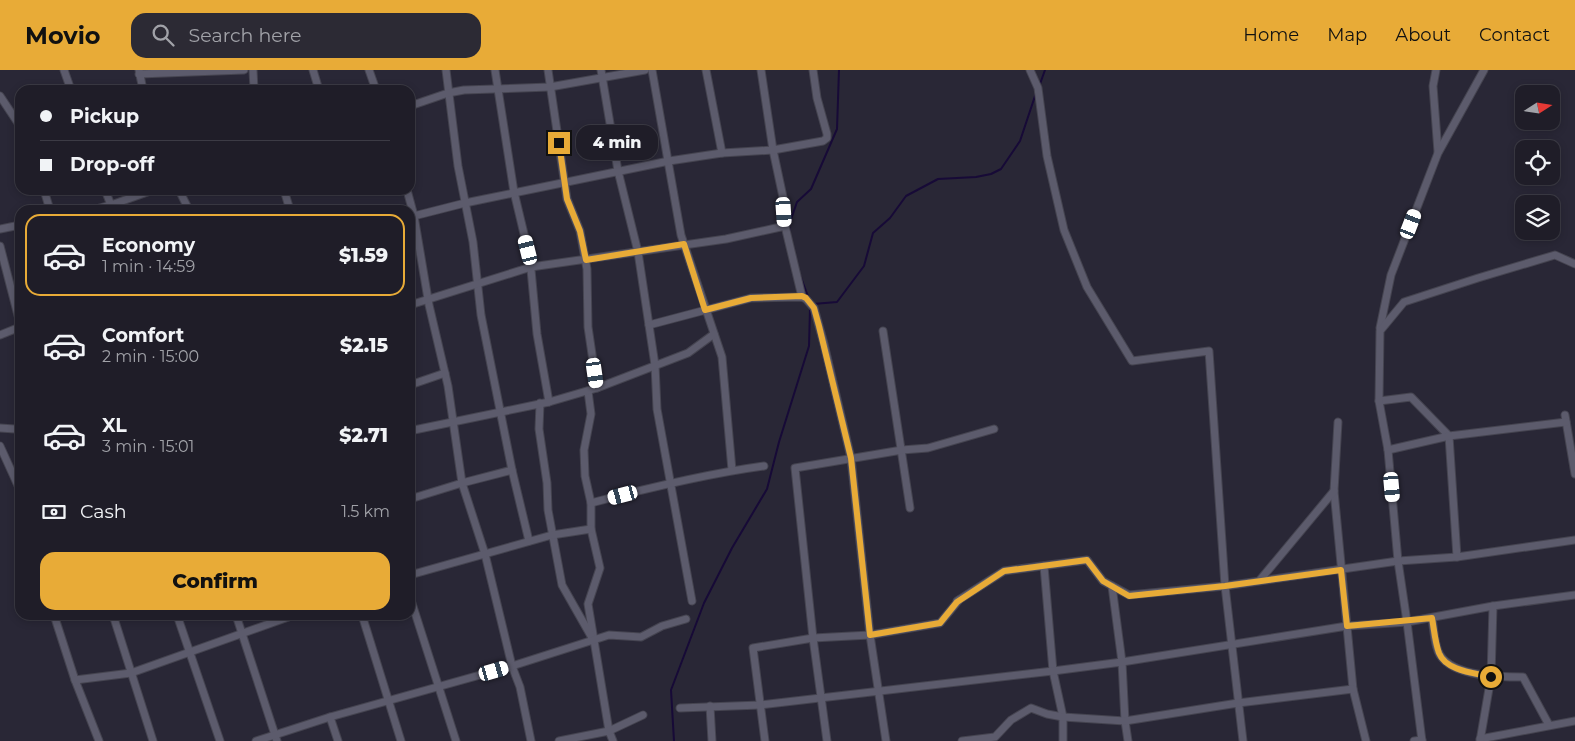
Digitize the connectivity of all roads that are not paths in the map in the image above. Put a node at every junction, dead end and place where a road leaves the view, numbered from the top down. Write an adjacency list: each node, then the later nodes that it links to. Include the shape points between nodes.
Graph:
1 (64, 70): 19 (street)
2 (244, 70): 17 (street)
3 (253, 70): 21 (street)
4 (313, 70): 22 (street)
5 (369, 70): 23 (street)
6 (446, 70): 26 (street)
7 (495, 70): 24 (street)
8 (548, 70): 25 (street)
9 (646, 70): 18 (street)
10 (652, 70): 33 (street)
11 (706, 70): 31 (street)
12 (761, 70): 30 (street)
13 (813, 70): 30 (street, via 827,138)
14 (1030, 70): 106 (street, via 1038,88 1047,156 1064,230 1087,287 1132,361 1209,351)
15 (1436, 70): 32 (street, via 1433,86)
16 (1484, 70): 32 (street)
17 (139, 72): 20 (street)
18 (602, 73): 25 (street); 34 (street)
19 (69, 85)
20 (142, 85)
21 (254, 85)
22 (318, 85)
23 (374, 85)
24 (497, 87): 25 (street); 26 (street); 36 (street)
25 (550, 87): 35 (street)
26 (448, 93): 28 (street); 38 (street)
27 (0, 96): 29 (street)
28 (415, 104)
29 (15, 118)
30 (773, 150): 31 (street); 42 (street)
31 (722, 153): 33 (street)
32 (1438, 153): 60 (street, via 1391,275)
33 (669, 161): 34 (street); 45 (street)
34 (618, 170): 35 (street); 47 (street)
35 (564, 181): 36 (street); 48 (street)
36 (514, 192): 38 (street); 50 (street)
37 (140, 195): 39 (street)
38 (465, 203): 40 (street); 51 (street)
39 (114, 205)
40 (415, 215)
41 (15, 226): 43 (street)
42 (785, 226): 45 (street); 52 (street)
43 (0, 229)
44 (415, 232): 53 (street)
45 (684, 244): 47 (street); 56 (street)
46 (0, 246): 55 (street)
47 (638, 252): 48 (street); 57 (street)
48 (586, 260): 50 (street); 66 (street, via 588,328)
49 (1575, 264): 60 (street, via 1554,255 1404,302)
50 (531, 267): 51 (street); 69 (street, via 537,334)
51 (477, 283): 53 (street); 71 (street)
52 (802, 296): 56 (street, via 751,298); 82 (street, via 814,308)
53 (428, 299): 54 (street); 64 (street)
54 (415, 303)
55 (15, 304)
56 (705, 310): 57 (street); 61 (street)
57 (649, 325): 63 (street)
58 (15, 330): 62 (street)
59 (884, 331): 80 (street)
60 (1380, 331): 68 (street)
61 (714, 334): 63 (street, via 688,353); 85 (street, via 722,357)
62 (0, 335)
63 (655, 365): 66 (street); 88 (street, via 658,409)
64 (445, 373): 65 (street); 72 (street)
65 (415, 383)
66 (597, 388): 67 (street)
67 (588, 391): 69 (street); 92 (street, via 591,414 584,450)
68 (1379, 401): 78 (street, via 1411,397); 81 (street)
69 (549, 402): 70 (street)
70 (540, 403): 71 (street); 95 (street, via 539,429)
71 (500, 412): 72 (street); 84 (street)
72 (454, 422): 77 (street); 89 (street)
73 (1338, 422): 90 (street)
74 (0, 428): 75 (street)
75 (15, 429)
76 (994, 429): 80 (street, via 928,448)
77 (415, 430)
78 (1449, 436): 81 (street); 86 (street, via 1566,418); 99 (street)
79 (0, 446): 87 (street)
80 (902, 450): 82 (street); 93 (street)
81 (1388, 450): 100 (street)
82 (851, 458): 122 (street); 123 (street, via 794,468)
83 (764, 466): 85 (street)
84 (512, 470): 89 (street); 97 (street)
85 (732, 470): 88 (street)
86 (1575, 474)
87 (15, 479)
88 (671, 482): 92 (street); 108 (street)
89 (462, 483): 91 (street); 98 (street)
90 (1334, 491): 102 (street); 104 (street)
91 (415, 497)
92 (591, 503): 94 (street)
93 (910, 508)
94 (591, 529): 95 (street); 124 (street, via 600,568 588,604)
95 (552, 535): 97 (street); 124 (street, via 562,585)
96 (1575, 540): 99 (street)
97 (529, 542): 98 (street)
98 (485, 554): 103 (street); 128 (street)
99 (1458, 557): 100 (street)
100 (1398, 561): 102 (street); 119 (street)
101 (1044, 566): 105 (street, via 1087,560 1103,581); 122 (street, via 1004,571 958,601 940,623); 129 (street)
102 (1341, 570): 104 (street); 120 (street)
103 (415, 574)
104 (1260, 580): 106 (street)
105 (1112, 586): 106 (street, via 1129,596); 127 (street)
106 (1225, 586): 125 (street)
107 (1575, 595): 109 (street)
108 (692, 601)
109 (1493, 606): 111 (street); 131 (street)
110 (415, 612): 133 (street)
111 (1432, 618): 119 (street); 131 (street, via 1440,655 1447,662 1455,668)
112 (686, 619): 124 (street, via 641,637 609,635)
113 (56, 620): 132 (street)
114 (115, 620): 130 (street)
115 (179, 620): 126 (street)
116 (238, 620): 121 (street)
117 (280, 620): 121 (street)
118 (364, 620): 137 (street)
119 (1407, 622): 120 (street); 151 (street)
120 (1347, 626): 125 (street); 134 (street)
121 (242, 634): 126 (street); 149 (street)
122 (870, 635): 123 (street); 135 (street)
123 (813, 638): 136 (street); 139 (street, via 753,648)
124 (594, 641): 128 (street); 148 (street)
125 (1231, 645): 127 (street); 138 (street)
126 (189, 652): 130 (street); 155 (street)
127 (1122, 662): 129 (street); 145 (street)
128 (512, 666): 133 (street); 160 (street, via 520,686)
129 (1053, 671): 135 (street); 143 (street)
130 (131, 673): 132 (street); 154 (street)
131 (1491, 677): 147 (street, via 1524,677); 152 (street)
132 (76, 680): 153 (street)
133 (440, 687): 137 (street); 159 (street)
134 (1353, 689): 138 (street); 171 (street)
135 (878, 692): 136 (street); 166 (street)
136 (822, 698): 139 (street); 165 (street)
137 (389, 701): 144 (street); 158 (street)
138 (1238, 703): 145 (street); 170 (street)
139 (760, 705): 140 (street); 164 (street)
140 (710, 706): 141 (street); 163 (street)
141 (680, 708)
142 (643, 714): 148 (street)
143 (1063, 717): 145 (street); 167 (street, via 1031,708 1010,720 995,736); 168 (street)
144 (330, 718): 149 (street); 157 (street)
145 (1125, 721): 169 (street)
146 (1575, 721): 147 (street)
147 (1549, 725): 152 (street)
148 (609, 731): 150 (street); 162 (street)
149 (276, 738): 156 (street)
150 (586, 738): 161 (street)
151 (1422, 740): 172 (street)
152 (1480, 740)
153 (100, 741)
154 (153, 741)
155 (220, 741)
156 (256, 741)
157 (338, 741)
158 (401, 741)
159 (456, 741)
160 (531, 741)
161 (559, 741)
162 (613, 741)
163 (712, 741)
164 (765, 741)
165 (827, 741)
166 (886, 741)
167 (962, 741)
168 (1063, 741)
169 (1128, 741)
170 (1243, 741)
171 (1366, 741)
172 (1414, 741)

